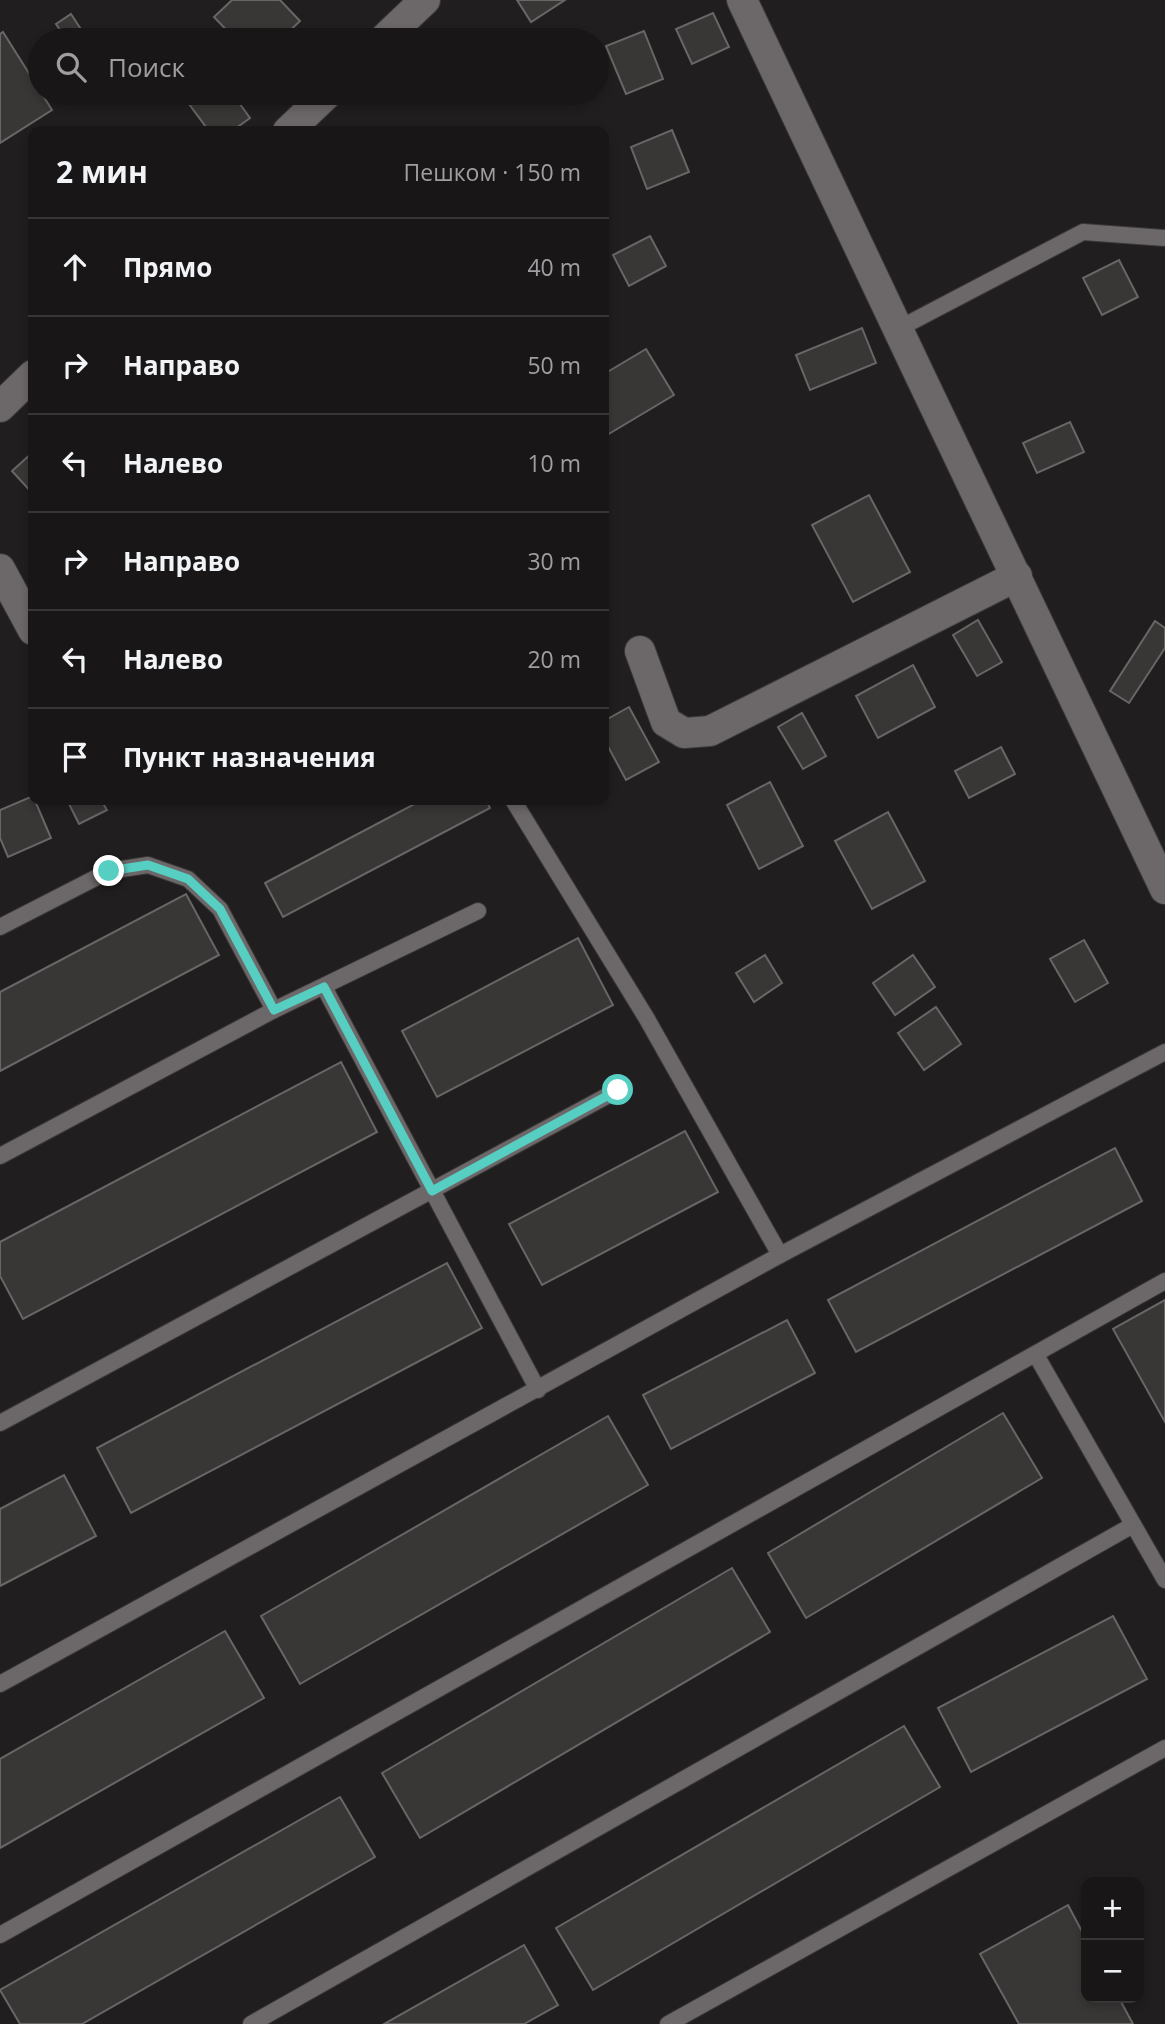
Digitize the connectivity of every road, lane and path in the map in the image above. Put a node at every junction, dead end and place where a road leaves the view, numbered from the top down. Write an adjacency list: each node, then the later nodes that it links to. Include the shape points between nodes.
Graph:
1 (425, 0): 3 (street)
2 (742, 0): 7 (street)
3 (396, 28)
4 (315, 105): 5 (street)
5 (293, 126)
6 (1165, 238): 7 (lane, via 1083,232)
7 (897, 331): 11 (street)
8 (28, 380): 9 (street)
9 (0, 407)
10 (0, 569): 12 (street)
11 (1017, 576): 13 (street, via 710,731 684,733 666,722); 15 (street)
12 (28, 621)
13 (640, 651)
14 (516, 805): 24 (lane, via 647,1019)
15 (1165, 890)
16 (478, 911): 18 (lane)
17 (0, 927): 19 (lane, via 109,871 148,865 188,879 220,909)
18 (324, 987): 19 (lane); 23 (lane)
19 (274, 1010): 22 (lane)
20 (1165, 1052): 24 (lane)
21 (618, 1090): 23 (lane)
22 (0, 1156)
23 (432, 1191): 27 (lane); 28 (lane)
24 (780, 1255): 27 (lane)
25 (1165, 1282): 26 (lane)
26 (1036, 1355): 29 (lane); 33 (lane)
27 (538, 1390): 31 (lane)
28 (0, 1423)
29 (1133, 1525): 30 (lane); 34 (lane)
30 (1165, 1580)
31 (0, 1684)
32 (1165, 1748): 35 (lane)
33 (0, 1935)
34 (251, 2024)
35 (668, 2024)

